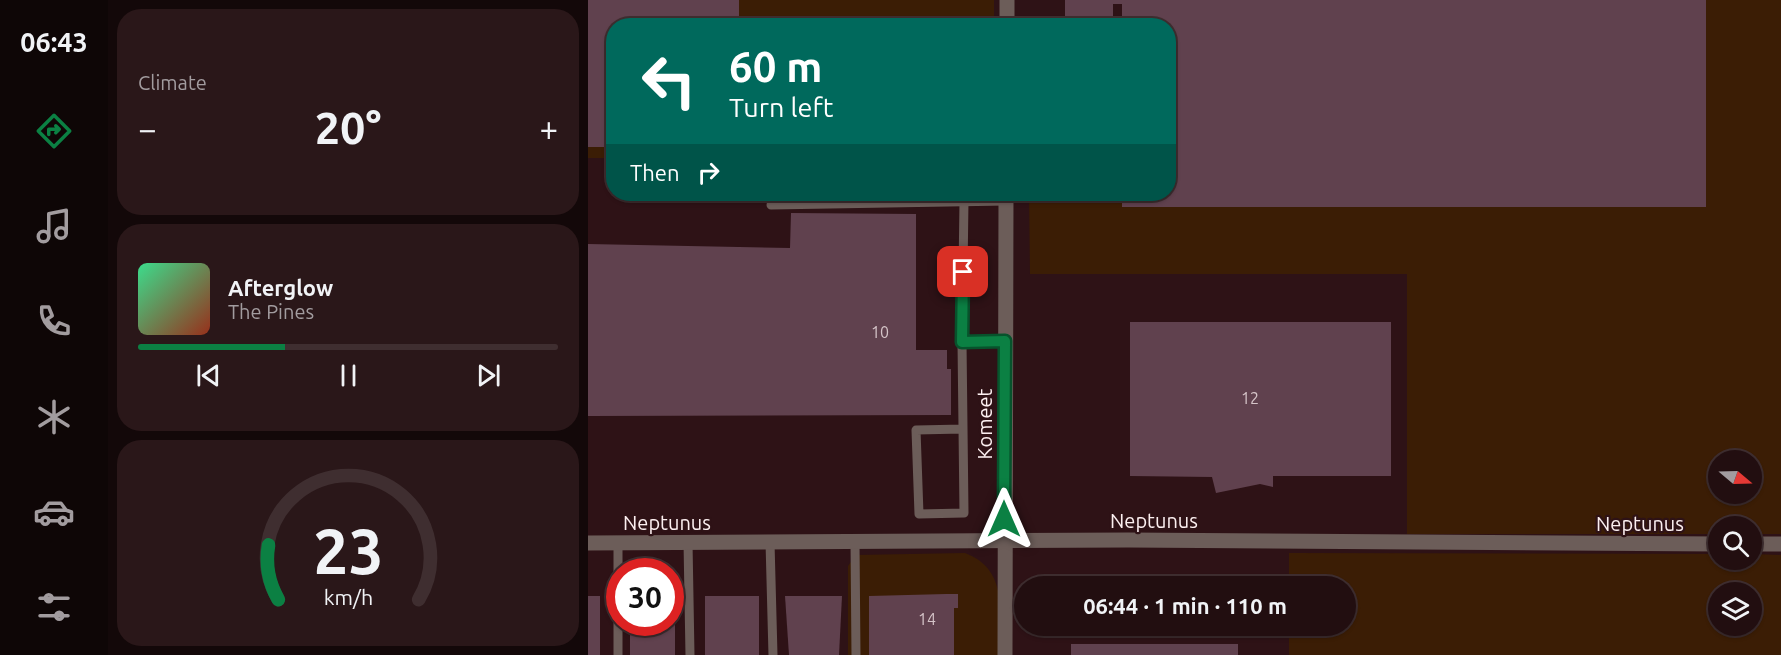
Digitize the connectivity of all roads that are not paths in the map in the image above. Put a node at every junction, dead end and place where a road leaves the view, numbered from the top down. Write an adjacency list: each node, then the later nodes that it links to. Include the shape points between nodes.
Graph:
1 (1007, 0): 2 (street)
2 (1007, 18)
3 (964, 201): 5 (lane); 7 (lane)
4 (1006, 201): 6 (street, Komeet)
5 (771, 205)
6 (1005, 341): 7 (lane); 11 (street, Komeet)
7 (962, 342): 8 (lane)
8 (963, 429): 8 (lane, via 964,513 919,514 916,429)
9 (770, 542): 10 (street, Neptunus); 14 (street, Neptunus); 20 (lane)
10 (855, 542): 11 (street, Neptunus); 21 (lane)
11 (1004, 542): 15 (street, Neptunus); 22 (street, Komeet)
12 (588, 543): 13 (street, Neptunus)
13 (618, 543): 14 (street, Neptunus); 18 (lane)
14 (688, 543): 19 (lane)
15 (1708, 544)
16 (1762, 544): 17 (street)
17 (1781, 544)
18 (618, 655)
19 (690, 655)
20 (772, 655)
21 (856, 655)
22 (1005, 655)

